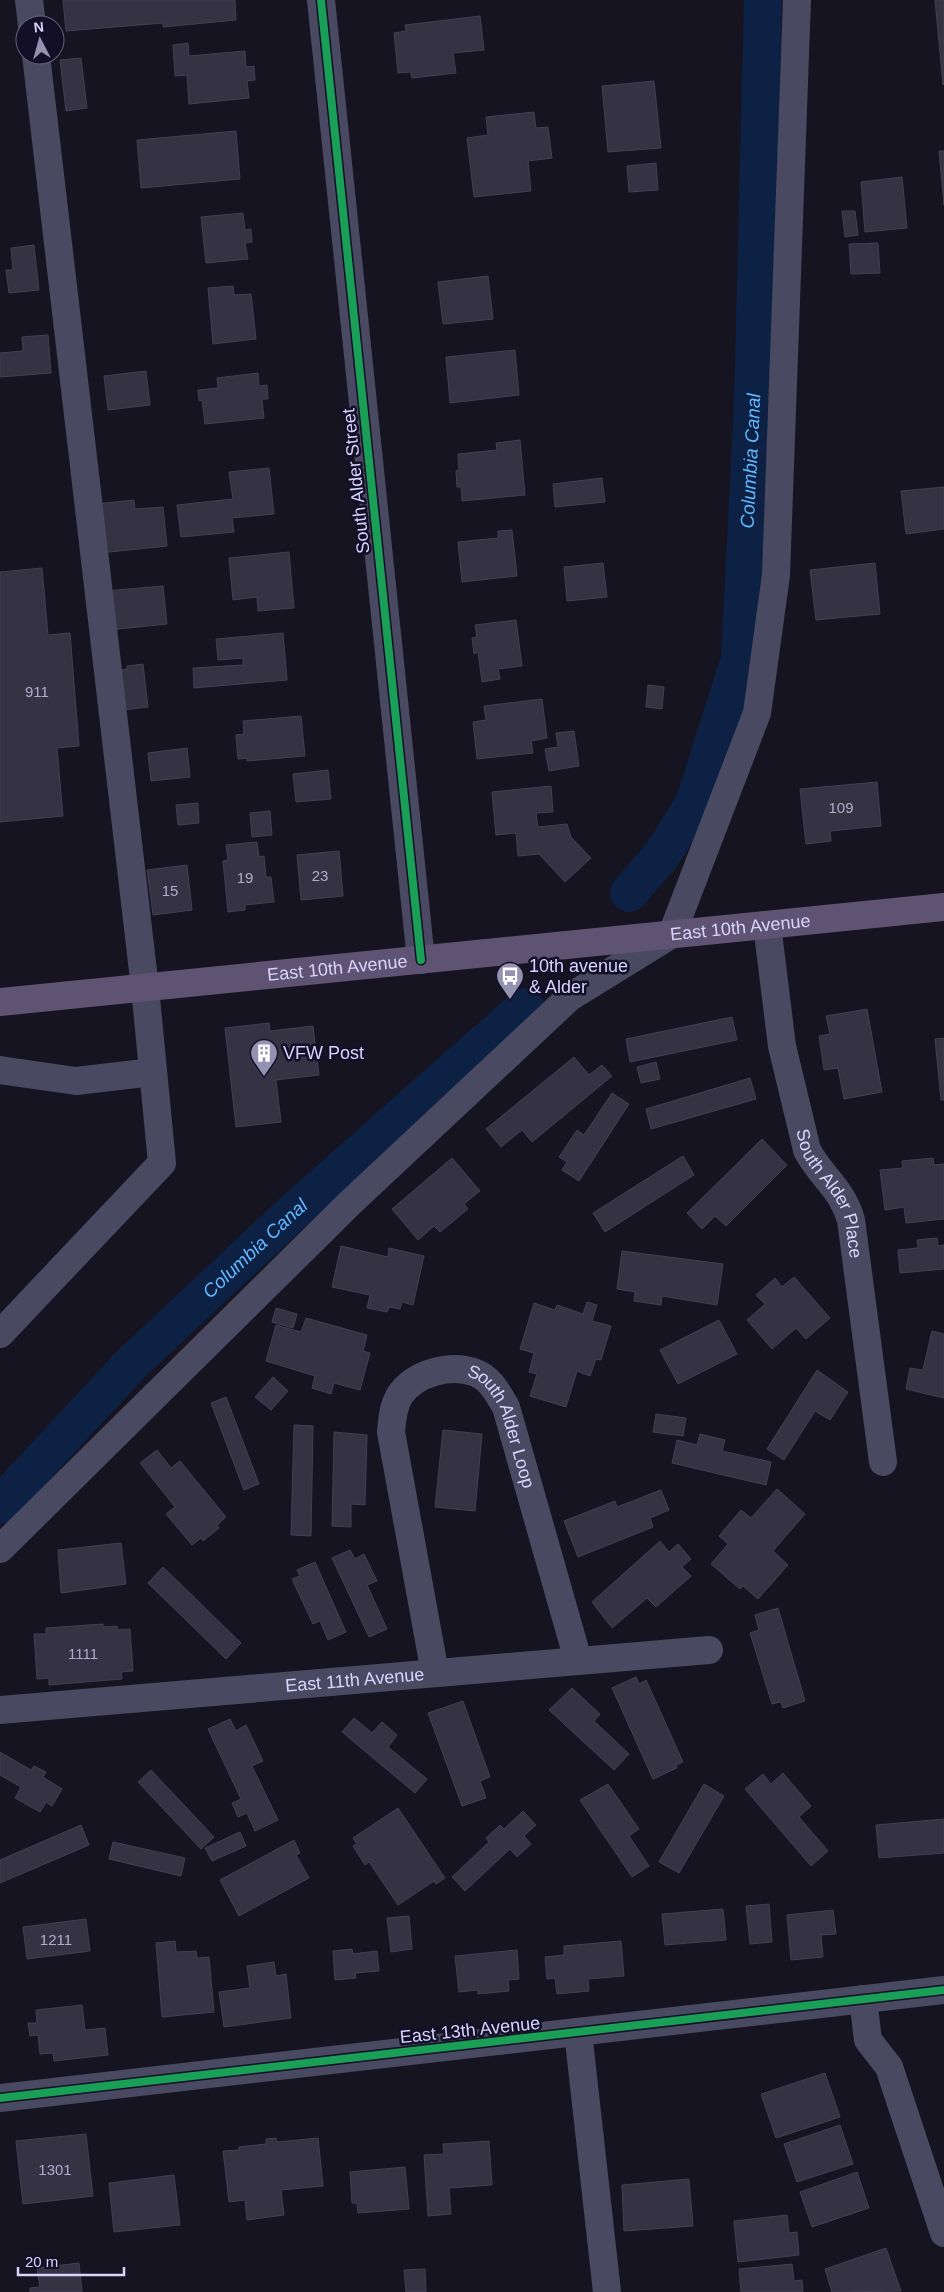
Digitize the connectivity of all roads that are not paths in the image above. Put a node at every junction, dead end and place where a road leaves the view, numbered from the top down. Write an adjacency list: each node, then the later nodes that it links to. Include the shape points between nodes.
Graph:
1 (29, 0): 4 (street)
2 (321, 0): 9 (street, South Alder Street)
3 (797, 0): 8 (street, via 776,574 757,713)
4 (31, 15)
5 (37, 65): 10 (street)
6 (944, 907): 7 (main road, East 10th Avenue)
7 (766, 925): 8 (main road, East 10th Avenue); 15 (street, South Alder Place, via 782,1046 807,1150 842,1195 851,1220)
8 (672, 934): 9 (main road, East 10th Avenue); 16 (street, via 570,997 351,1202)
9 (421, 960): 10 (main road, East 10th Avenue)
10 (145, 988): 11 (main road, East 10th Avenue); 13 (street)
11 (0, 1002)
12 (0, 1070): 13 (street, via 76,1081)
13 (154, 1072): 14 (street, via 162,1163)
14 (0, 1334)
15 (883, 1462)
16 (0, 1550)
17 (709, 1650): 18 (street, East 11th Avenue)
18 (578, 1660): 19 (street, East 11th Avenue); 19 (street, South Alder Loop, via 506,1407 494,1386 477,1374 461,1369 435,1372 412,1381 399,1396 390,1432)
19 (435, 1673): 20 (street, East 11th Avenue)
20 (0, 1710)
21 (944, 1990): 22 (street, East 13th Avenue)
22 (864, 2000): 23 (street, East 13th Avenue); 25 (street, via 868,2040 889,2067)
23 (578, 2032): 24 (street, East 13th Avenue); 26 (street)
24 (0, 2098)
25 (944, 2233)
26 (607, 2292)

